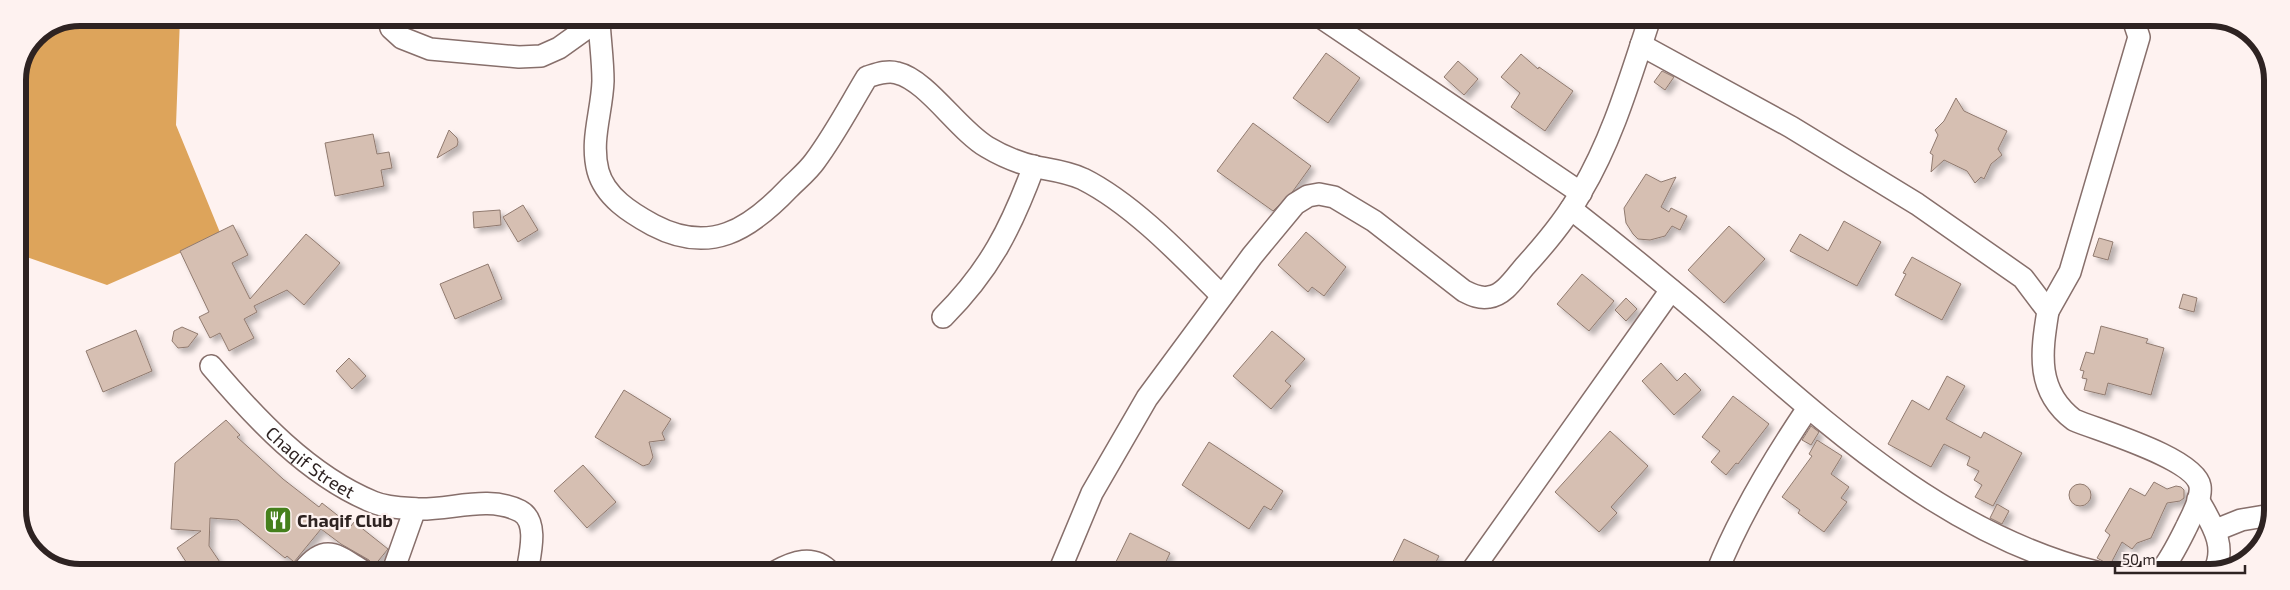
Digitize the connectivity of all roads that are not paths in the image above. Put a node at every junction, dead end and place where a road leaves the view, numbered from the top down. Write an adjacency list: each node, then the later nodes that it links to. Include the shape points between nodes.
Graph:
1 (390, 26): 2 (street, via 402,38 430,49 520,57 541,56 560,48)
2 (590, 26)
3 (600, 26): 8 (street, via 603,82 594,148 598,172 610,195 634,215 663,230 689,238 716,238 749,224 769,210 815,162 867,77 883,72 897,73 915,82 985,146)
4 (1333, 26): 9 (street)
5 (1647, 26): 7 (street)
6 (2135, 26): 12 (street, via 2139,37 2082,235 2070,272)
7 (1641, 45): 9 (street, via 1627,91 1600,156); 12 (street, via 1791,127 1917,204 2023,278)
8 (1034, 166): 11 (street, via 1083,179 1114,199 1164,239); 13 (street, via 1002,243 965,295)
9 (1576, 201): 10 (street); 11 (street, via 1540,250 1506,288 1488,298 1464,291 1374,221 1344,202 1319,194 1308,196 1295,204)
10 (1671, 290): 15 (street); 28 (street)
11 (1222, 296): 27 (street, via 1171,362 1130,426 1092,493)
12 (2048, 311): 16 (street, via 2044,336 2045,377 2050,396 2061,410 2074,420 2179,463 2196,477 2200,487)
13 (943, 317)
14 (211, 366): 17 (street, Chaqif Street, via 259,420 330,478 374,502)
15 (1808, 408): 29 (street, via 1770,465); 30 (street, via 1872,459 1958,517 2026,548)
16 (2198, 499): 19 (street); 31 (street, via 2176,549)
17 (415, 509): 23 (street); 24 (street, Chaqif Street, via 488,503 522,512 529,521 532,537)
18 (2263, 516): 19 (street, via 2241,520)
19 (2216, 530): 20 (street, via 2220,546)
20 (2218, 563)
21 (310, 564): 22 (street, via 324,554 331,554)
22 (350, 564)
23 (395, 564)
24 (528, 564)
25 (788, 564): 26 (street, via 806,560)
26 (819, 564)
27 (1063, 564)
28 (1477, 564)
29 (1721, 564)
30 (2073, 564)
31 (2166, 564)

